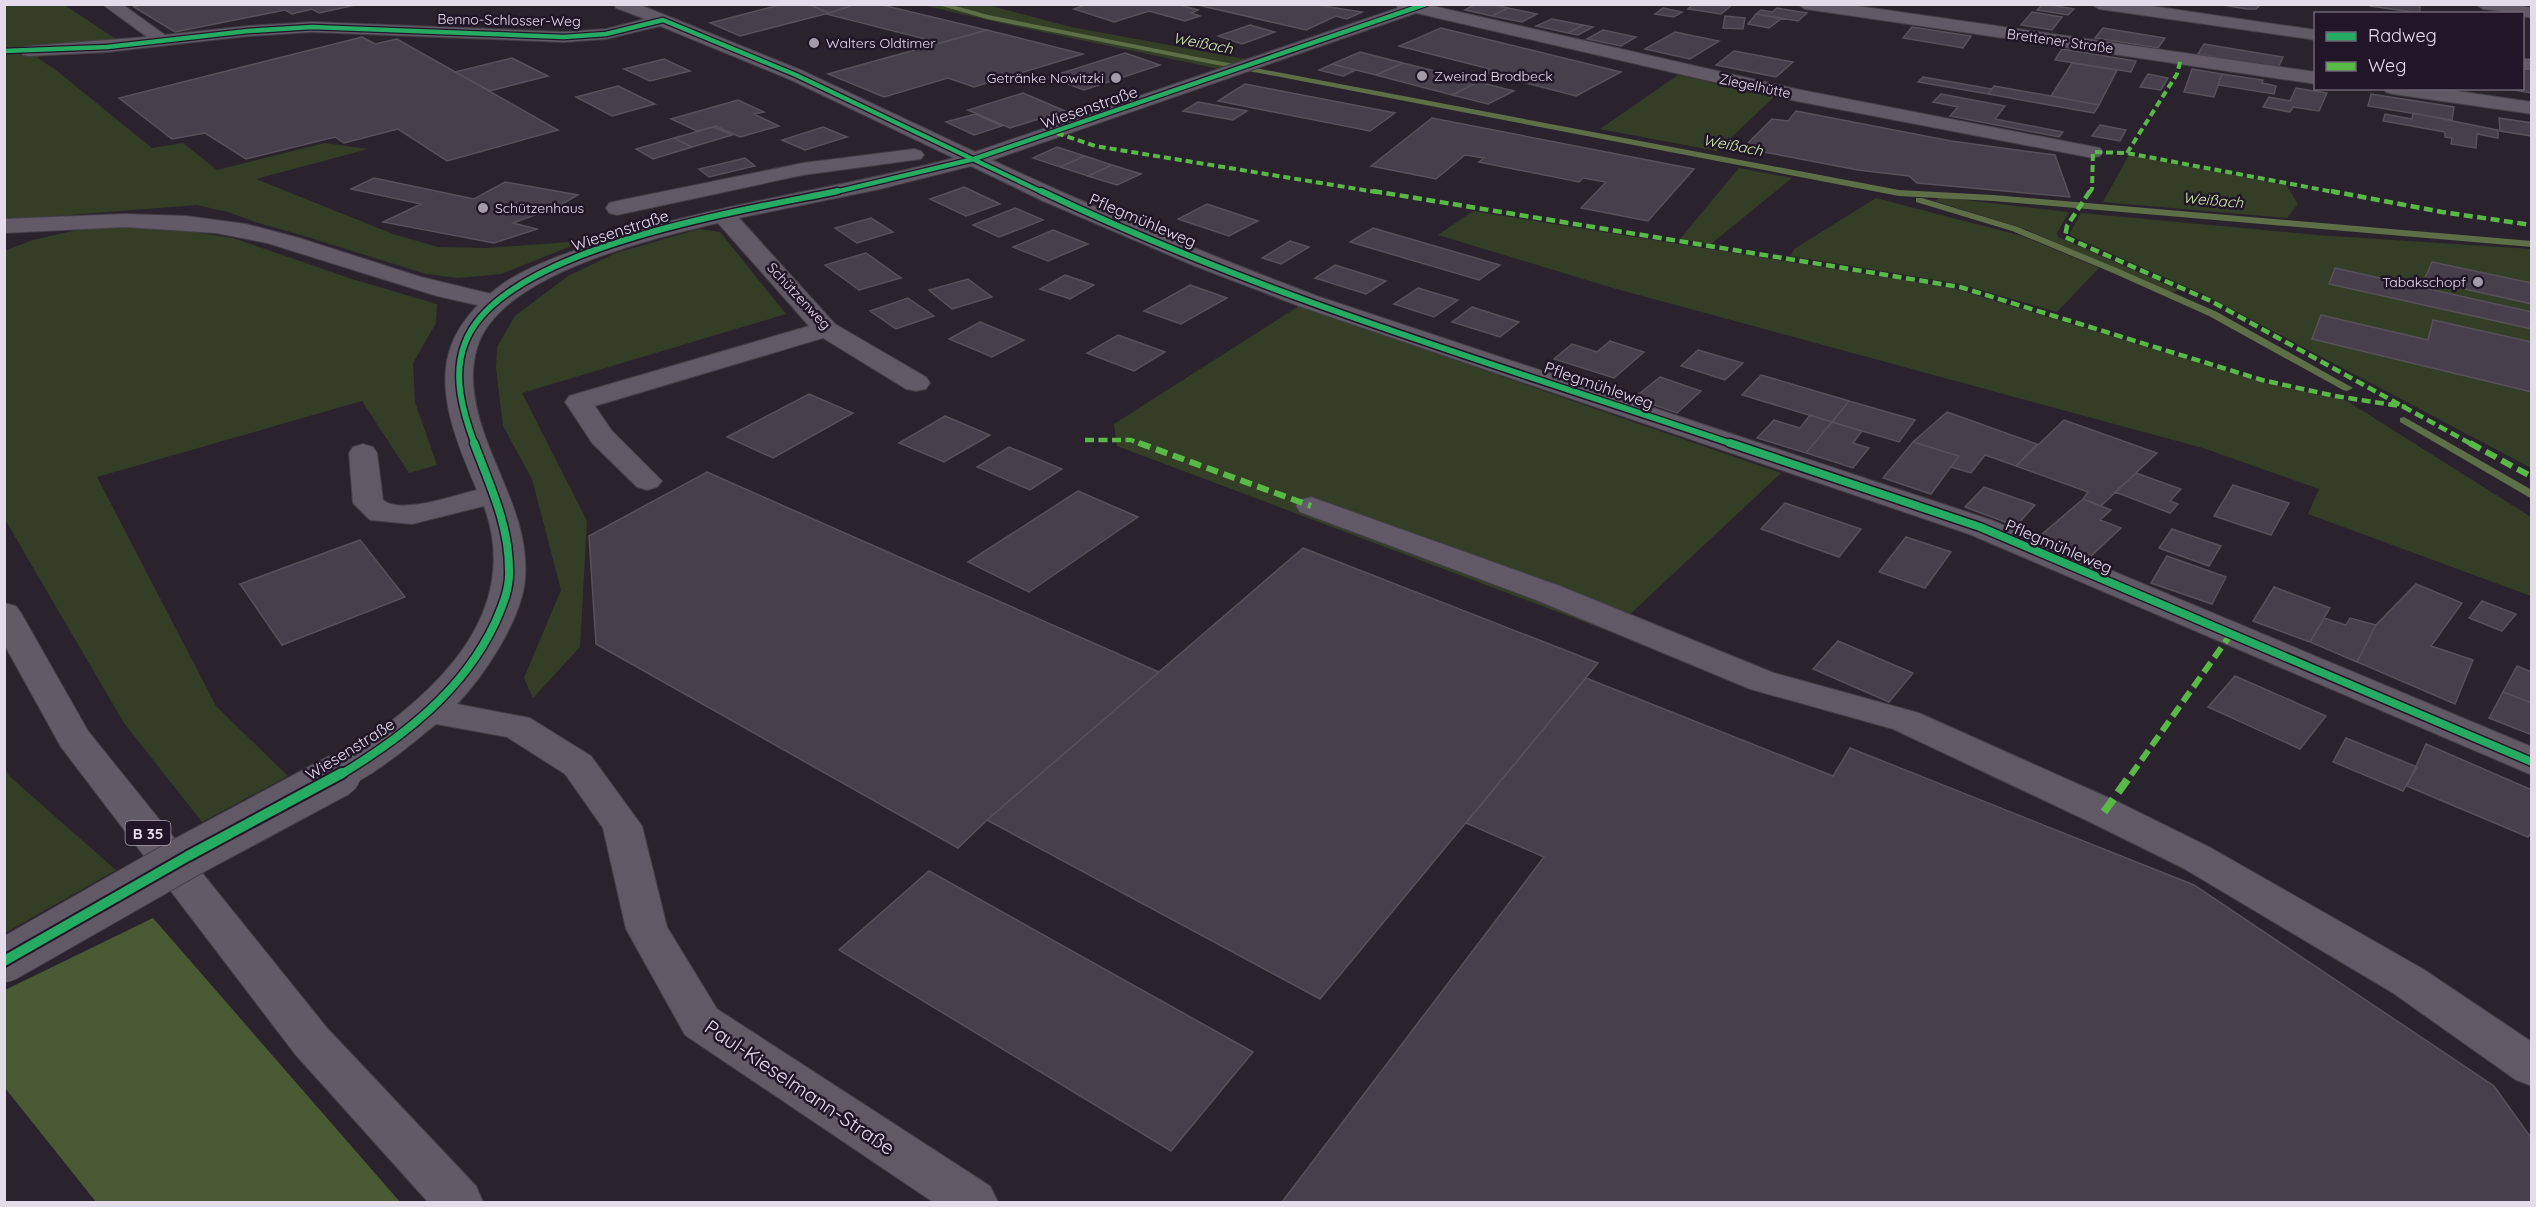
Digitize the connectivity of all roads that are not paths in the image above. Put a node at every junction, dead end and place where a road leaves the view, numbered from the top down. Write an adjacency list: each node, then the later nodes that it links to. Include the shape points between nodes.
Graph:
1 (110, 4): 11 (street, via 157,36)
2 (622, 4): 9 (street, Pflegmühleweg)
3 (1805, 4): 12 (street, Brettener Straße)
4 (2099, 4): 7 (street)
5 (2483, 4): 8 (street)
6 (1416, 6): 20 (street, Ziegelhütte, via 1796,95); 21 (street, Wiesenstraße)
7 (2181, 10): 10 (street); 12 (street)
8 (2532, 12)
9 (663, 20): 11 (street, Benno-Schlosser-Weg, via 606,34 564,36 312,27); 19 (street, Pflegmühleweg, via 796,75)
10 (2314, 35)
11 (157, 41): 13 (street, Benno-Schlosser-Weg)
12 (2178, 46): 16 (street, Brettener Straße)
13 (107, 47): 14 (street, Benno-Schlosser-Weg); 15 (street)
14 (29, 51)
15 (133, 63)
16 (2314, 78)
17 (2407, 90): 18 (street)
18 (2532, 108)
19 (954, 150): 21 (street, Pflegmühleweg); 22 (street, via 802,169)
20 (2093, 152)
21 (974, 159): 23 (street, Wiesenstraße, via 930,172); 36 (street, Pflegmühleweg, via 1203,261 1308,301 1980,527)
22 (617, 208)
23 (723, 215): 27 (street, Wiesenstraße, via 670,227 567,261); 28 (street, Schützenweg)
24 (81, 222): 25 (main road); 26 (main road); 27 (main road, via 164,220 246,231 463,296)
25 (4, 226)
26 (4, 240)
27 (495, 302): 32 (street, Wiesenstraße, via 472,327 460,353 458,383 469,430)
28 (826, 329): 29 (street, Schützenweg); 31 (street, via 579,402 602,437)
29 (916, 383)
30 (363, 453): 32 (street, via 368,503 381,514 412,515)
31 (647, 481)
32 (494, 495): 35 (street, Wiesenstraße, via 504,520 509,579 498,616 469,669)
33 (1311, 506): 38 (street, via 1548,593 1762,681 1906,721 2197,858 2408,981)
34 (4, 614): 39 (main road, B 35, via 81,747 311,1041)
35 (429, 711): 37 (street, Wiesenstraße, bridge, via 390,744 339,776); 40 (street, Paul-Kieselmann-Straße, via 517,726 578,765 622,826 647,929 701,1022)
36 (2532, 762)
37 (4, 961)
38 (2532, 1067)
39 (459, 1203)
40 (973, 1203)

